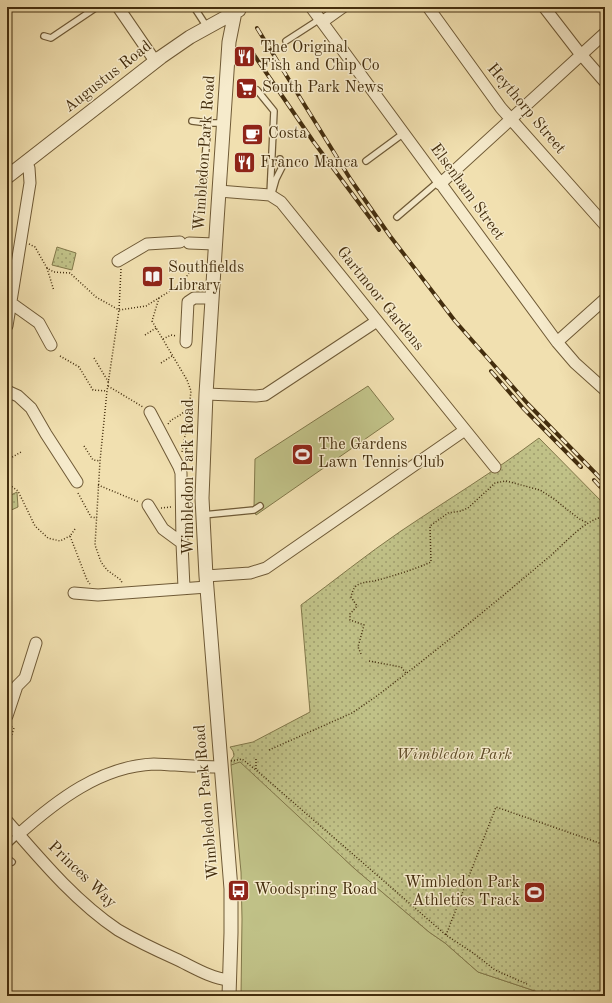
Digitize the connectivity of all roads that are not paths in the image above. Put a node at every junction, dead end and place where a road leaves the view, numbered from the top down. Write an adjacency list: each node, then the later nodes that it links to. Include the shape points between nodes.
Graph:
1 (97, 7): 12 (lane, via 52,38)
2 (118, 7): 15 (street)
3 (194, 7): 10 (lane)
4 (311, 7): 9 (street, Elsenham Street)
5 (343, 7): 9 (street)
6 (428, 7): 18 (street, Heythorp Street)
7 (544, 7): 14 (street)
8 (238, 9): 10 (street, Augustus Road); 21 (street, Wimbledon Park Road, via 229,42)
9 (321, 20): 13 (lane); 22 (street, Elsenham Street)
10 (208, 27): 15 (street, Augustus Road)
11 (605, 33): 14 (street)
12 (44, 36)
13 (286, 41)
14 (581, 55): 16 (street); 18 (street)
15 (155, 61): 25 (street, Augustus Road)
16 (605, 82)
17 (257, 90): 30 (lane, via 274,111)
18 (510, 119): 27 (street); 32 (street, Heythorp Street)
19 (192, 121): 20 (lane)
20 (208, 123): 21 (lane); 28 (lane)
21 (224, 123): 29 (street, Wimbledon Park Road)
22 (404, 133): 24 (lane); 27 (street, Elsenham Street)
23 (280, 159): 30 (lane, via 282,167)
24 (366, 161)
25 (26, 163): 26 (street, Augustus Road); 37 (street, via 30,175)
26 (7, 177)
27 (440, 182): 31 (lane); 41 (street, Elsenham Street)
28 (203, 185)
29 (219, 191): 30 (street); 33 (street, Wimbledon Park Road)
30 (271, 195): 38 (street, Gartmoor Gardens, via 281,202)
31 (397, 217)
32 (605, 225)
33 (215, 244): 34 (street, via 147,244); 35 (street, Wimbledon Park Road)
34 (118, 261)
35 (212, 298): 40 (street, via 194,298 188,302); 45 (street, Wimbledon Park Road)
36 (605, 300): 41 (street)
37 (9, 302): 39 (street); 42 (street, via 39,323)
38 (378, 321): 45 (street, via 265,395); 47 (street, Gartmoor Gardens)
39 (7, 326)
40 (186, 339)
41 (557, 342): 43 (street, Elsenham Street, via 575,363)
42 (51, 345)
43 (605, 390)
44 (7, 391): 49 (street, via 18,396 31,408)
45 (206, 394): 52 (street, Wimbledon Park Road)
46 (150, 412): 53 (street, via 181,473)
47 (465, 430): 48 (street, Gartmoor Gardens); 54 (street, via 266,568)
48 (495, 467)
49 (78, 488)
50 (148, 505): 53 (street, via 163,529)
51 (260, 506): 52 (lane, via 254,510)
52 (202, 515): 54 (street, Wimbledon Park Road)
53 (182, 543): 55 (street)
54 (206, 582): 55 (street); 59 (street, Wimbledon Park Road)
55 (184, 588): 56 (street, via 98,595)
56 (74, 593)
57 (36, 643): 58 (street, via 25,678 17,686)
58 (7, 716)
59 (226, 764): 60 (street, via 155,764 112,772 87,783); 64 (street, Wimbledon Park Road, via 231,888)
60 (11, 828): 61 (lane); 64 (street, Princes Way, via 81,901 117,929 136,941 217,978)
61 (7, 845)
62 (7, 858): 63 (lane)
63 (12, 862)
64 (229, 980): 65 (street, Wimbledon Park Road)
65 (229, 996)

